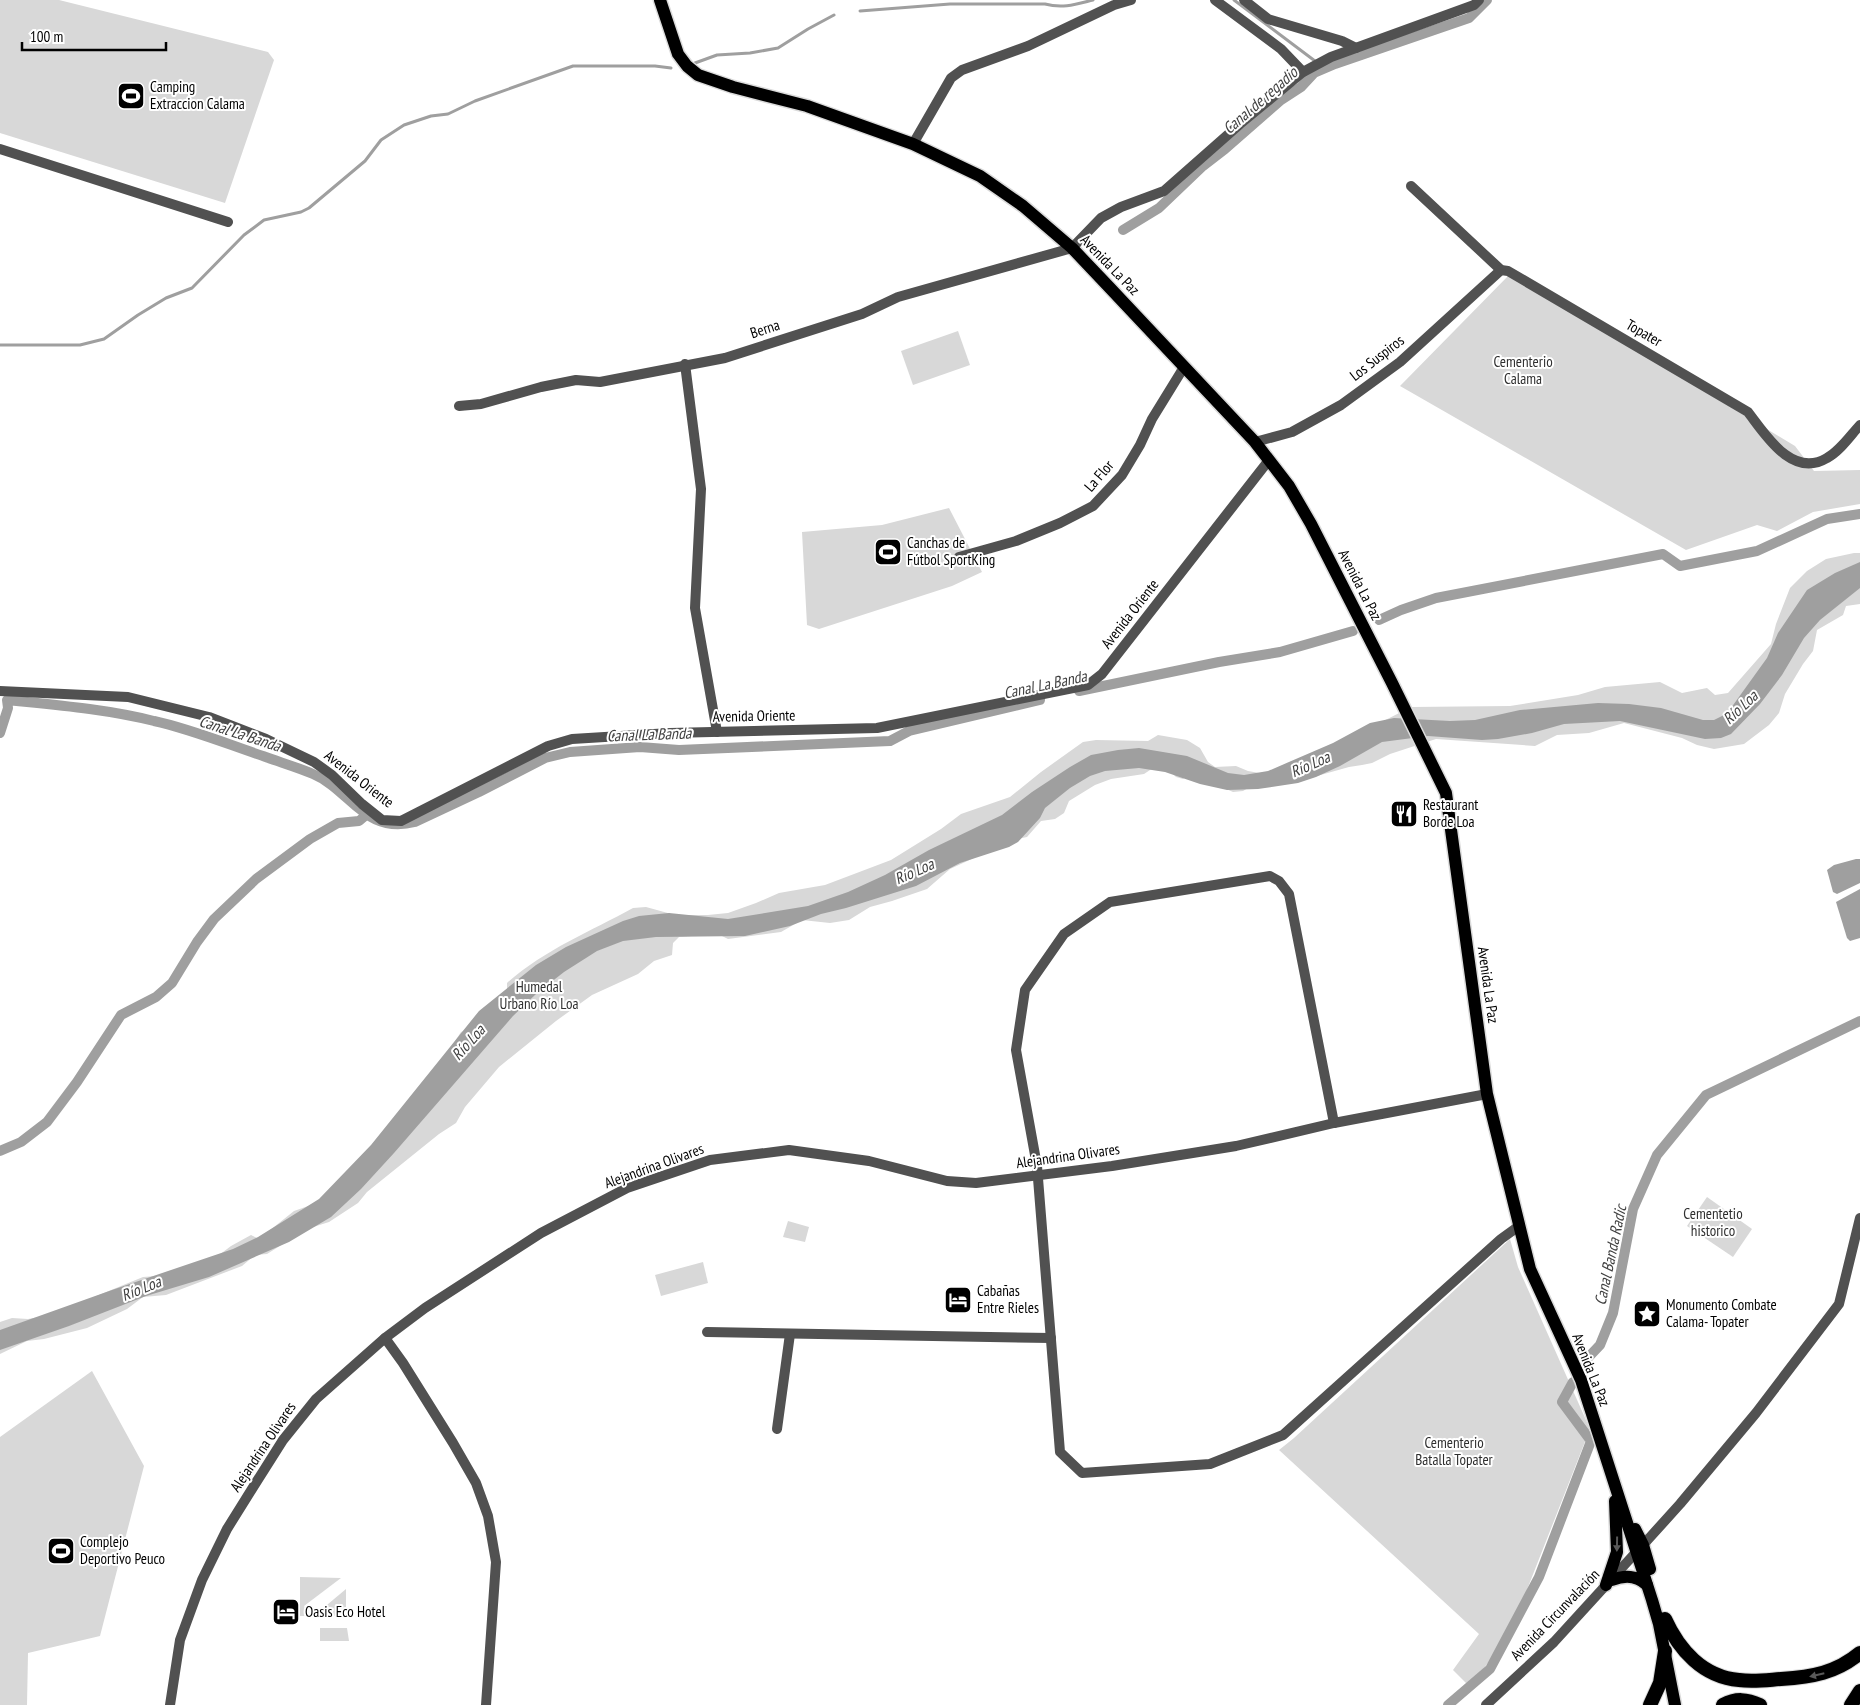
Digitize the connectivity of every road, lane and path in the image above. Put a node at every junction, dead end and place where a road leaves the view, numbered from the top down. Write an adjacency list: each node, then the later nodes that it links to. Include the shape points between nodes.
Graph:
1 (660, 0): 8 (main road, Avenida La Paz, via 678,54 698,75 807,106)
2 (1131, 0): 8 (street, via 1028,46 962,70 950,78)
3 (1215, 0): 7 (street, via 1281,49)
4 (1244, 0): 6 (street, via 1268,19)
5 (1479, 0): 6 (street, via 1474,5)
6 (1356, 48): 7 (street)
7 (1303, 72): 12 (street, via 1164,191 1101,218)
8 (913, 144): 12 (main road, Avenida La Paz, via 980,176 1023,206)
9 (0, 150): 11 (street)
10 (1411, 186): 13 (street, Topater)
11 (228, 222)
12 (1072, 248): 14 (street, Berna, via 898,297 862,314 725,358); 15 (main road, Avenida La Paz)
13 (1501, 270): 17 (street, Topater, via 1508,271 1748,412 1767,439 1796,461 1810,463 1826,459); 18 (street, Los Suspiros, via 1400,362 1341,405 1292,432)
14 (685, 364): 16 (street, Berna, via 600,382 576,380 481,404); 22 (street, via 701,489 695,608)
15 (1184, 367): 18 (main road, Avenida La Paz); 20 (street, La Flor, via 1122,475 1094,506 1016,541)
16 (459, 406)
17 (1860, 425)
18 (1255, 442): 19 (main road, Avenida La Paz)
19 (1269, 460): 22 (street, Avenida Oriente, via 1102,674 1088,685 877,728); 23 (main road, Avenida La Paz, via 1311,524 1446,793)
20 (959, 558)
21 (0, 691): 22 (street, Avenida Oriente, via 128,697 208,717 314,762 382,820 401,821 548,746 572,739)
22 (717, 732)
23 (1487, 1094): 24 (street, Alejandrina Olivares); 27 (main road, Avenida La Paz)
24 (1334, 1124): 25 (street, Alejandrina Olivares, via 1236,1146); 25 (street, via 1285,886 1270,876 1110,902 1064,934 1025,990 1016,1050)
25 (1038, 1176): 30 (street, Alejandrina Olivares, via 976,1183 947,1181 869,1161 789,1150 710,1160 627,1188 541,1233 425,1308); 31 (street)
26 (1860, 1218): 34 (street, Avenida Circunvalación, via 1839,1304 1756,1413)
27 (1520, 1226): 31 (street, via 1500,1239 1283,1435 1210,1464 1082,1473 1060,1452); 33 (main road, Avenida La Paz, via 1530,1269 1581,1380)
28 (707, 1332): 29 (street)
29 (790, 1334): 31 (street); 32 (street)
30 (385, 1338): 41 (street, Alejandrina Olivares, via 316,1399 283,1440 227,1529 202,1580 180,1640); 42 (street, via 453,1443 476,1483 488,1516 496,1562)
31 (1051, 1338)
32 (777, 1429)
33 (1613, 1478): 34 (main road, Avenida La Paz); 35 (main road, one-way to 35, via 1617,1546)
34 (1639, 1549): 35 (street, Avenida Circunvalación); 36 (main road, Avenida La Paz); 37 (main road, Avenida La Paz)
35 (1609, 1582): 36 (main road, via 1622,1576); 43 (street, Avenida Circunvalación, via 1554,1642)
36 (1647, 1584): 38 (main road, Avenida La Paz)
37 (1665, 1619): 39 (highway, one-way to 37, via 1836,1669 1815,1676 1732,1679 1706,1669 1690,1657); 46 (main road, Avenida La Paz)
38 (1665, 1651): 44 (highway, via 1660,1683); 45 (main road, Avenida La Paz)
39 (1860, 1652)
40 (1860, 1691): 49 (highway)
41 (170, 1705)
42 (486, 1705)
43 (1486, 1705)
44 (1650, 1705)
45 (1675, 1705)
46 (1682, 1705)
47 (1723, 1705): 48 (highway, via 1744,1699)
48 (1760, 1705)
49 (1851, 1705)

